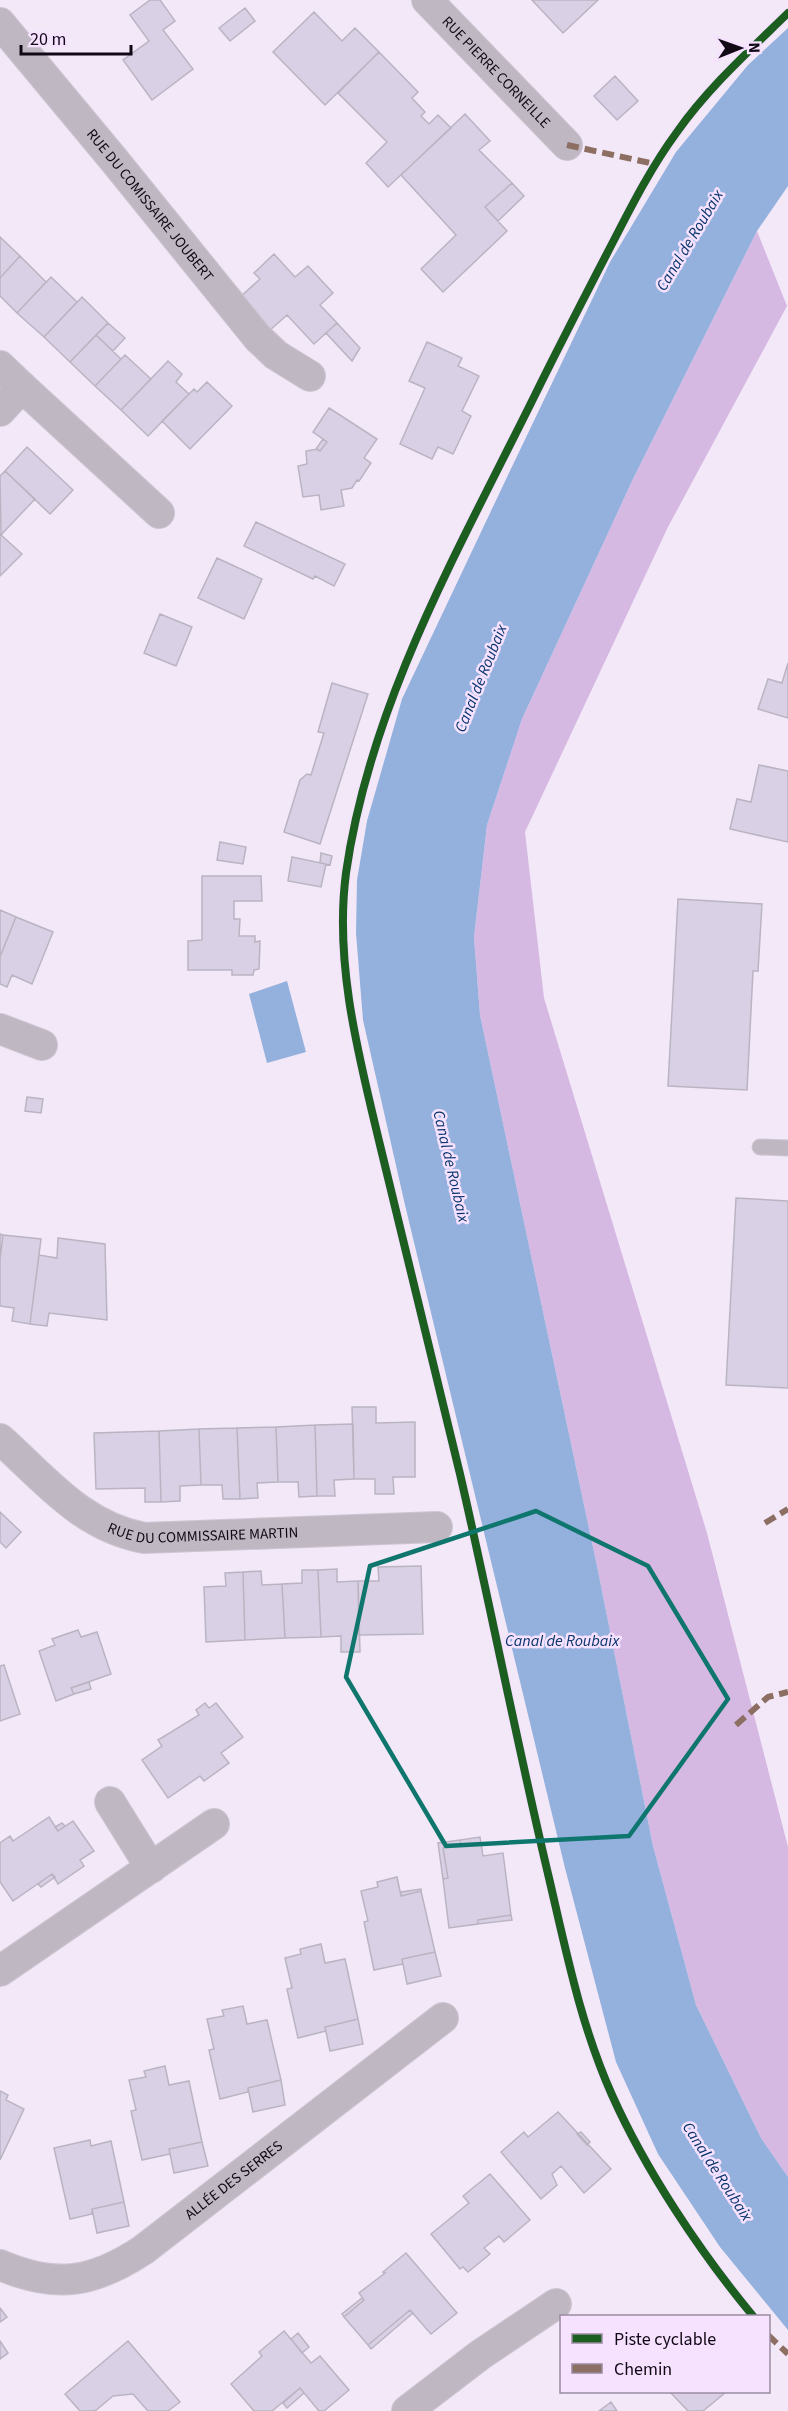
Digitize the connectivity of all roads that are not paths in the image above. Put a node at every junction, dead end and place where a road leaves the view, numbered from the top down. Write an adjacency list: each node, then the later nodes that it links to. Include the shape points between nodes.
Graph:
1 (427, 0): 3 (street, RUE PIERRE CORNEILLE)
2 (0, 23): 5 (street, RUE DU COMISSAIRE JOUBERT, via 258,338 276,355)
3 (567, 145)
4 (0, 366): 6 (street)
5 (310, 376)
6 (22, 387): 7 (street); 8 (street)
7 (0, 411)
8 (159, 513)
9 (0, 1029): 10 (street)
10 (42, 1045)
11 (760, 1147): 12 (lane)
12 (788, 1148)
13 (0, 1439): 14 (street, RUE DU COMMISSAIRE MARTIN, via 82,1514 121,1534 166,1539)
14 (437, 1527)
15 (110, 1802): 17 (street)
16 (214, 1824): 17 (street)
17 (151, 1868): 18 (street)
18 (0, 1971)
19 (443, 2018): 20 (street, ALLÉE DES SERRES, via 115,2268 88,2277 59,2280)
20 (0, 2265)
21 (556, 2304): 22 (street)
22 (406, 2411)

